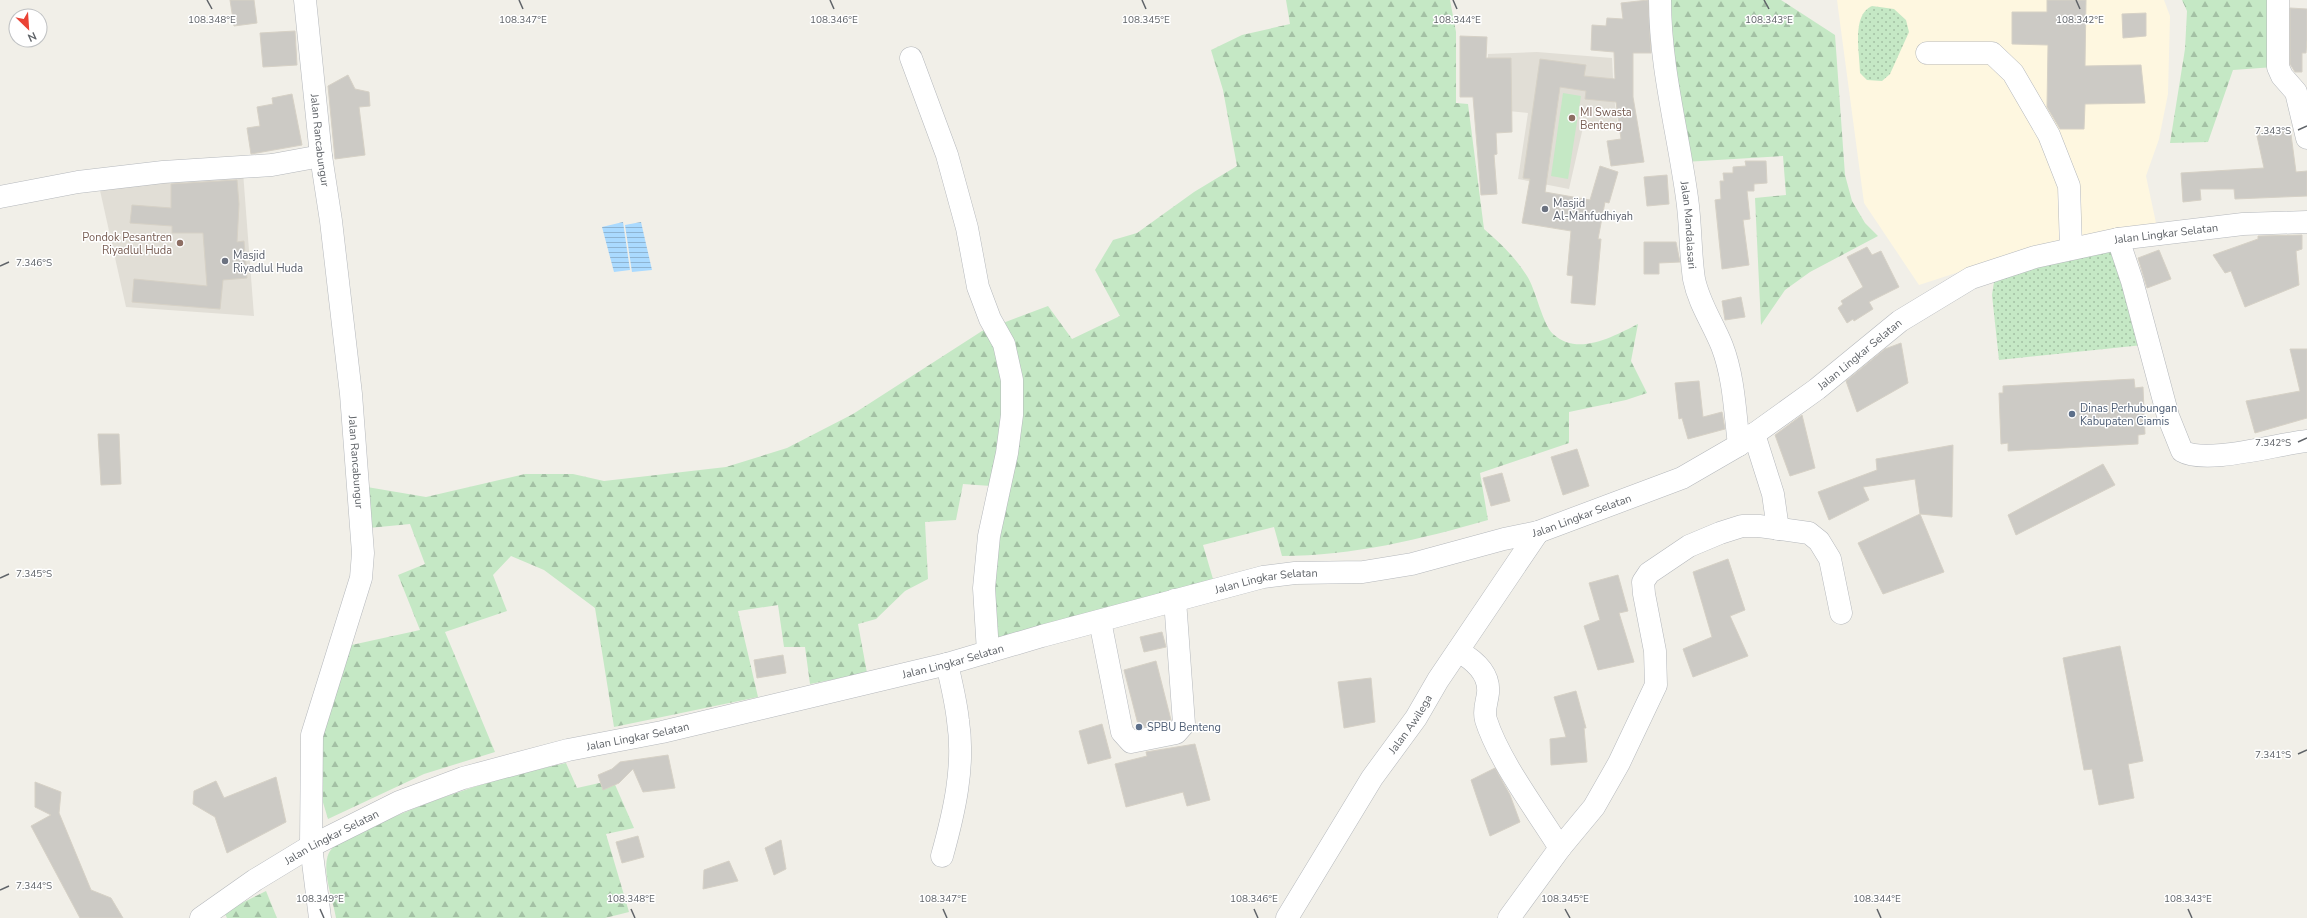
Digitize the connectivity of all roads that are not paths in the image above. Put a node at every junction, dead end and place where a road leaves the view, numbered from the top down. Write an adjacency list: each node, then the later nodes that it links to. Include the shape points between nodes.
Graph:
1 (305, 0): 7 (street, Jalan Rancabungur)
2 (1660, 0): 12 (street, Jalan Mandalasari, via 1660,26 1665,64 1688,199 1694,279 1700,302 1727,362)
3 (2278, 0): 6 (street, via 2278,67 2282,76 2296,92)
4 (1926, 53): 11 (street, via 1992,53 2013,73 2049,136 2069,186)
5 (911, 58): 20 (street, via 948,155 967,228 978,287 990,319 1004,344 1012,380 1012,415 1007,453 989,536 984,588)
6 (2307, 138)
7 (321, 156): 8 (street, via 272,165 192,169 78,182); 22 (street, Jalan Rancabungur, via 351,394 363,553 361,578 312,735)
8 (0, 197)
9 (2307, 222): 10 (street, Jalan Lingkar Selatan, via 2243,224)
10 (2118, 239): 11 (street, Jalan Lingkar Selatan); 13 (street, via 2132,281 2168,416 2182,451 2214,456)
11 (2071, 248): 12 (street, Jalan Lingkar Selatan, via 1971,278 1900,321 1817,388)
12 (1747, 439): 14 (street, Jalan Mandalasari, via 1773,494); 15 (street, Jalan Lingkar Selatan, via 1682,478)
13 (2307, 441)
14 (1778, 528): 17 (street, via 1809,533 1819,541 1830,558); 23 (street, via 1742,526 1720,533 1689,546 1649,572 1643,582 1655,651 1656,685 1619,763 1594,807)
15 (1538, 532): 16 (street, Jalan Lingkar Selatan, via 1504,538 1412,564 1364,572 1263,576); 19 (street, Jalan Awilega)
16 (1175, 600): 18 (street, Jalan Lingkar Selatan); 18 (street, via 1184,724 1176,733 1131,742 1126,738 1122,732)
17 (1841, 613)
18 (1100, 621): 20 (street, Jalan Lingkar Selatan)
19 (1458, 651): 23 (street, via 1471,658 1487,679 1488,693 1484,711 1486,721 1507,764); 27 (street, Jalan Awilega, via 1416,718 1372,778)
20 (988, 652): 21 (street, Jalan Lingkar Selatan)
21 (947, 664): 22 (street, Jalan Lingkar Selatan, via 662,732 504,766 451,782 399,802); 24 (street, via 958,722 959,764 957,797)
22 (311, 846): 25 (street, Jalan Lingkar Selatan, via 255,880); 26 (street, Jalan Rancabungur)
23 (1560, 848): 28 (street)
24 (942, 856)
25 (201, 918)
26 (320, 918)
27 (1287, 918)
28 (1509, 918)

